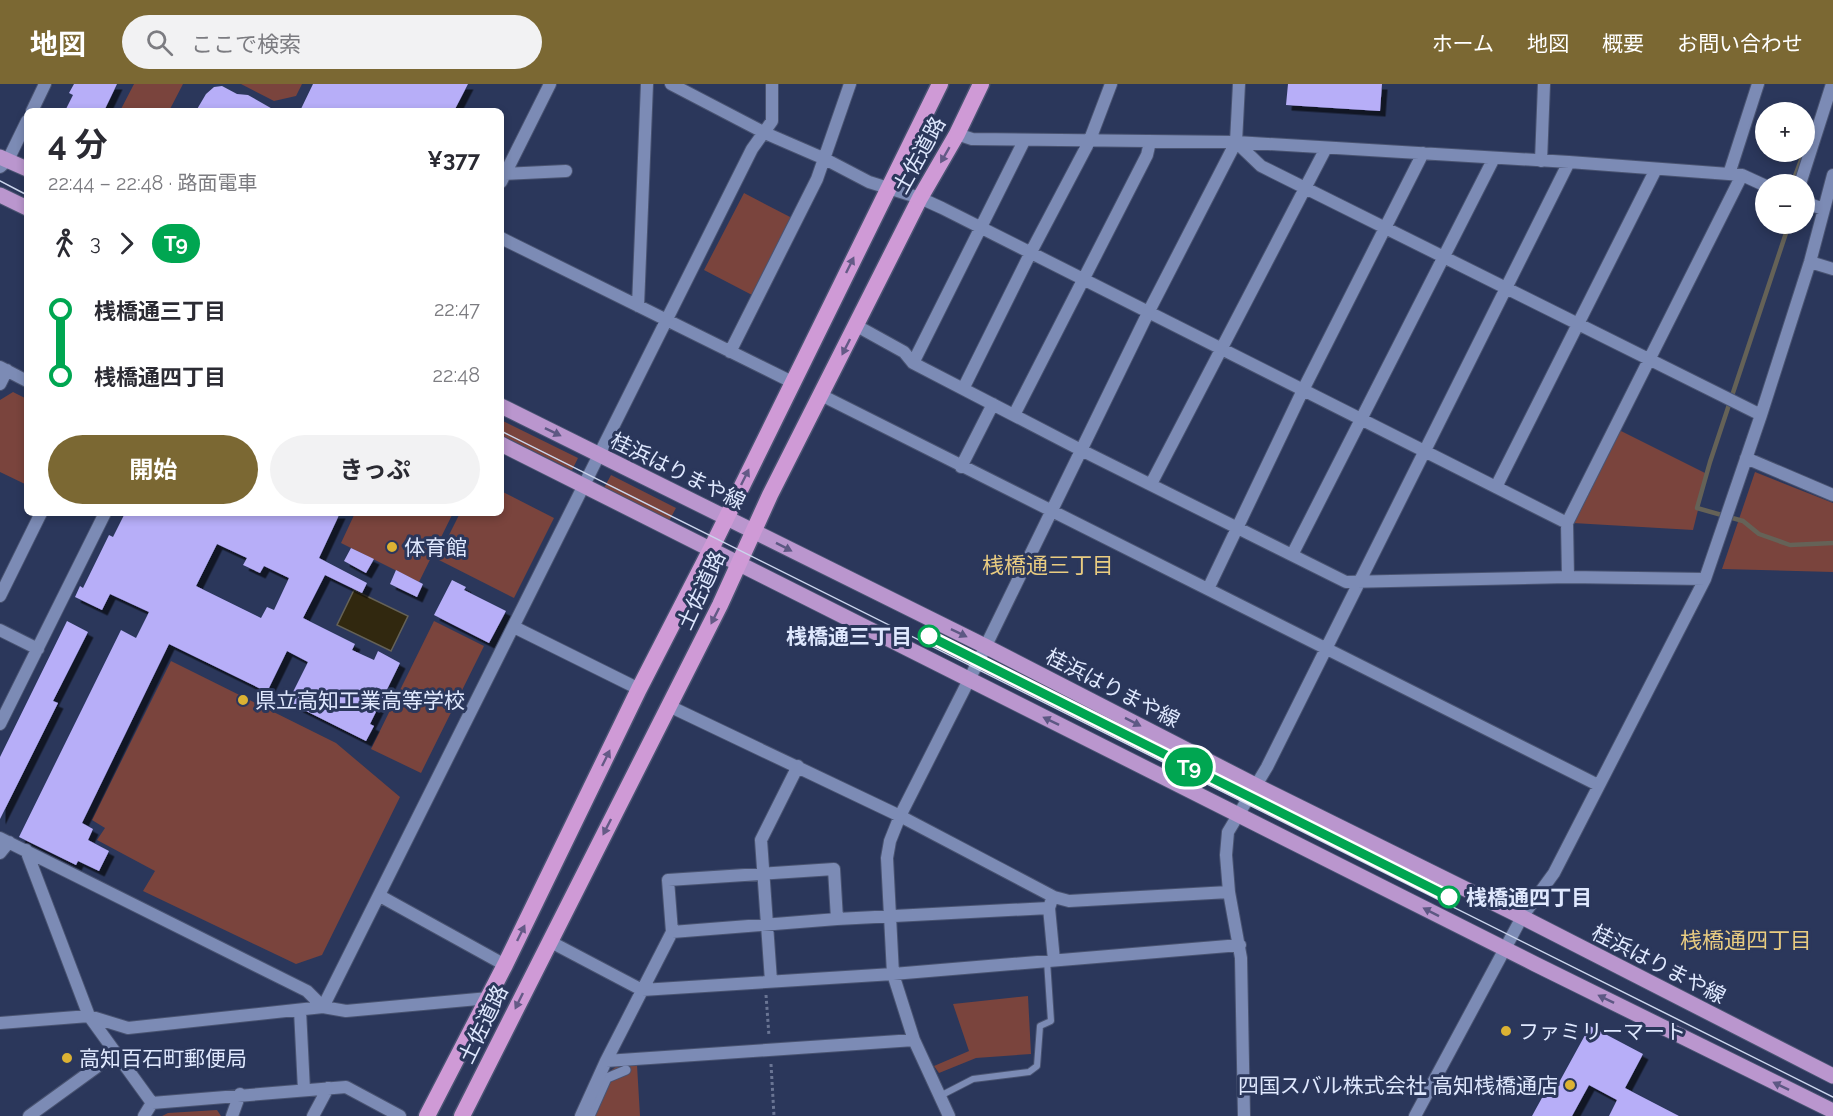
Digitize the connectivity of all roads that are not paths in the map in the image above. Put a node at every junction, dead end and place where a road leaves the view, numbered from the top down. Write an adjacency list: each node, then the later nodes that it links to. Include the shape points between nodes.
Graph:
1 (45, 84): 14 (street)
2 (550, 84): 35 (street)
3 (647, 84): 54 (street)
4 (671, 84): 16 (street)
5 (772, 84): 16 (street, via 772,121)
6 (850, 84): 25 (street)
7 (940, 84): 39 (highway, 土佐道路)
8 (981, 84): 17 (highway, 土佐道路)
9 (1112, 84): 19 (street)
10 (1239, 84): 21 (street)
11 (1544, 84): 27 (street)
12 (1758, 84): 33 (street)
13 (1832, 84): 32 (street)
14 (33, 108)
15 (24, 126): 26 (street)
16 (765, 132): 25 (street); 56 (street, via 752,149)
17 (957, 134): 18 (street, via 972,139); 41 (highway, 土佐道路, one-way to 41)
18 (1024, 141): 19 (street); 45 (street)
19 (1089, 142): 20 (street); 48 (street)
20 (1150, 142): 21 (street); 52 (street)
21 (1236, 142): 22 (street); 38 (street, via 1261,166); 55 (street)
22 (1326, 148): 23 (street); 38 (street)
23 (1423, 153): 24 (street); 46 (street)
24 (1494, 158): 27 (street); 49 (street)
25 (825, 159): 39 (street); 60 (street)
26 (2, 161): 29 (main road)
27 (1541, 161): 28 (street)
28 (1569, 162): 30 (street); 53 (street)
29 (24, 168)
30 (1656, 169): 33 (street); 57 (street)
31 (566, 171): 36 (street)
32 (1803, 174)
33 (1736, 175): 37 (street); 61 (street)
34 (1833, 175): 44 (street)
35 (504, 176)
36 (504, 178)
37 (1755, 182)
38 (1304, 187): 46 (street); 59 (street)
39 (888, 188): 41 (street); 65 (highway, 土佐道路, one-way to 39)
40 (0, 195): 43 (main road)
41 (920, 198): 45 (street); 58 (highway, 土佐道路)
42 (1815, 206): 44 (street)
43 (24, 207)
44 (1823, 209): 50 (street)
45 (981, 227): 48 (street); 62 (street)
46 (1386, 227): 49 (street); 68 (street)
47 (504, 239): 54 (street)
48 (1031, 252): 52 (street); 67 (street)
49 (1444, 255): 53 (street); 74 (street)
50 (1810, 262): 51 (street); 72 (street)
51 (1833, 269)
52 (1085, 280): 55 (street); 73 (street)
53 (1507, 287): 57 (street); 77 (street)
54 (639, 306): 56 (street)
55 (1149, 311): 59 (street); 76 (street)
56 (667, 320): 60 (street); 78 (street)
57 (1577, 322): 61 (street); 83 (street)
58 (857, 326): 62 (street, via 904,352); 69 (highway, 土佐道路, one-way to 69)
59 (1222, 349): 68 (street); 81 (street)
60 (730, 352): 65 (street)
61 (1648, 359): 72 (street); 89 (street)
62 (913, 363): 67 (street)
63 (3, 369): 64 (street); 66 (street)
64 (24, 380)
65 (792, 382): 88 (highway, 土佐道路, one-way to 65)
66 (0, 384)
67 (963, 389): 70 (street)
68 (1303, 390): 74 (street); 90 (street)
69 (821, 395): 80 (street); 91 (highway, 土佐道路)
70 (993, 404): 73 (street); 80 (street)
71 (504, 407): 78 (main road, 桂浜はりまや線, one-way to 78)
72 (1761, 415): 79 (street)
73 (1014, 416): 76 (street)
74 (1361, 419): 77 (street); 93 (street)
75 (504, 446): 82 (main road)
76 (1081, 450): 81 (street); 85 (street)
77 (1424, 450): 83 (street); 97 (street)
78 (600, 455): 82 (street); 88 (main road, 桂浜はりまや線)
79 (1746, 458): 84 (street); 96 (street)
80 (961, 466): 85 (street)
81 (1150, 484): 90 (street)
82 (585, 486): 92 (main road); 100 (street)
83 (1496, 487): 89 (street)
84 (1833, 495)
85 (1052, 512): 98 (street); 102 (street)
86 (40, 516): 99 (street)
87 (104, 516): 104 (street)
88 (725, 518): 91 (main road, 桂浜はりまや線); 92 (highway, 土佐道路)
89 (1567, 523): 95 (street)
90 (1236, 526): 93 (street); 98 (street)
91 (753, 531): 94 (highway, 土佐道路); 102 (main road, 桂浜はりまや線, one-way to 102)
92 (711, 549): 94 (main road); 106 (highway, 土佐道路)
93 (1292, 555): 97 (street, via 1346,582)
94 (739, 563): 105 (main road); 107 (highway, 土佐道路, one-way to 107)
95 (1568, 577): 96 (street); 97 (street, via 1377,580)
96 (1705, 579): 110 (street)
97 (1359, 584): 103 (street)
98 (1208, 589): 103 (street)
99 (0, 596)
100 (514, 627): 106 (street); 119 (street)
101 (0, 630): 104 (street)
102 (985, 646): 105 (street); 111 (main road, 桂浜はりまや線, one-way to 111)
103 (1326, 648): 110 (street); 111 (street)
104 (38, 649): 108 (street)
105 (969, 680): 112 (main road, one-way to 105); 113 (street)
106 (639, 689): 130 (highway, 土佐道路, one-way to 106)
107 (669, 706): 109 (street); 126 (highway, 土佐道路, one-way to 126)
108 (0, 724)
109 (798, 766): 113 (street); 117 (street, via 761,840)
110 (1598, 785): 122 (street, via 1554,873)
111 (1255, 786): 112 (street); 122 (main road, 桂浜はりまや線)
112 (1238, 813): 118 (street, via 1228,832); 128 (main road, one-way to 112)
113 (900, 816): 120 (street); 121 (street, via 887,858)
114 (5, 840): 115 (street); 116 (street)
115 (26, 850): 135 (street, via 307,991); 137 (street)
116 (0, 853)
117 (764, 873): 123 (street, via 834,869); 124 (street); 125 (street, via 668,880)
118 (1229, 892): 120 (street); 127 (street)
119 (380, 896): 130 (street); 135 (street)
120 (1051, 902): 121 (street); 129 (street)
121 (891, 916): 123 (street); 131 (street)
122 (1522, 917): 128 (street); 143 (main road, 桂浜はりまや線)
123 (837, 919): 124 (street)
124 (767, 924): 125 (street); 132 (street)
125 (672, 932): 133 (street)
126 (549, 940): 133 (street); 156 (highway, 土佐道路, one-way to 156)
127 (1240, 945): 129 (street); 160 (street)
128 (1505, 949): 149 (main road, one-way to 128); 161 (street)
129 (1051, 961): 131 (street); 147 (lane, via 1051,1021 1040,1026 1038,1066 1029,1072 973,1078)
130 (505, 965): 134 (highway, 土佐道路)
131 (893, 974): 132 (street); 139 (street)
132 (771, 981): 133 (street)
133 (642, 990): 141 (street)
134 (489, 998): 135 (street, via 346,1011); 155 (highway, 土佐道路)
135 (323, 1007): 136 (street)
136 (300, 1010): 137 (street, via 128,1028); 145 (street)
137 (89, 1016): 138 (street); 140 (street)
138 (0, 1023)
139 (914, 1040): 141 (street); 147 (street)
140 (116, 1053): 148 (street); 150 (street)
141 (606, 1061): 157 (street)
142 (626, 1070): 158 (street, via 607,1078)
143 (1833, 1076)
144 (328, 1088): 145 (street); 153 (street); 154 (street, via 345,1087)
145 (304, 1090): 146 (street)
146 (240, 1094): 148 (street); 152 (street)
147 (940, 1096): 159 (street)
148 (152, 1103): 151 (street)
149 (1833, 1112)
150 (29, 1116)
151 (144, 1116)
152 (232, 1116)
153 (313, 1116)
154 (400, 1116)
155 (427, 1116)
156 (462, 1116)
157 (581, 1116)
158 (590, 1116)
159 (949, 1116)
160 (1244, 1116)
161 (1415, 1116)

